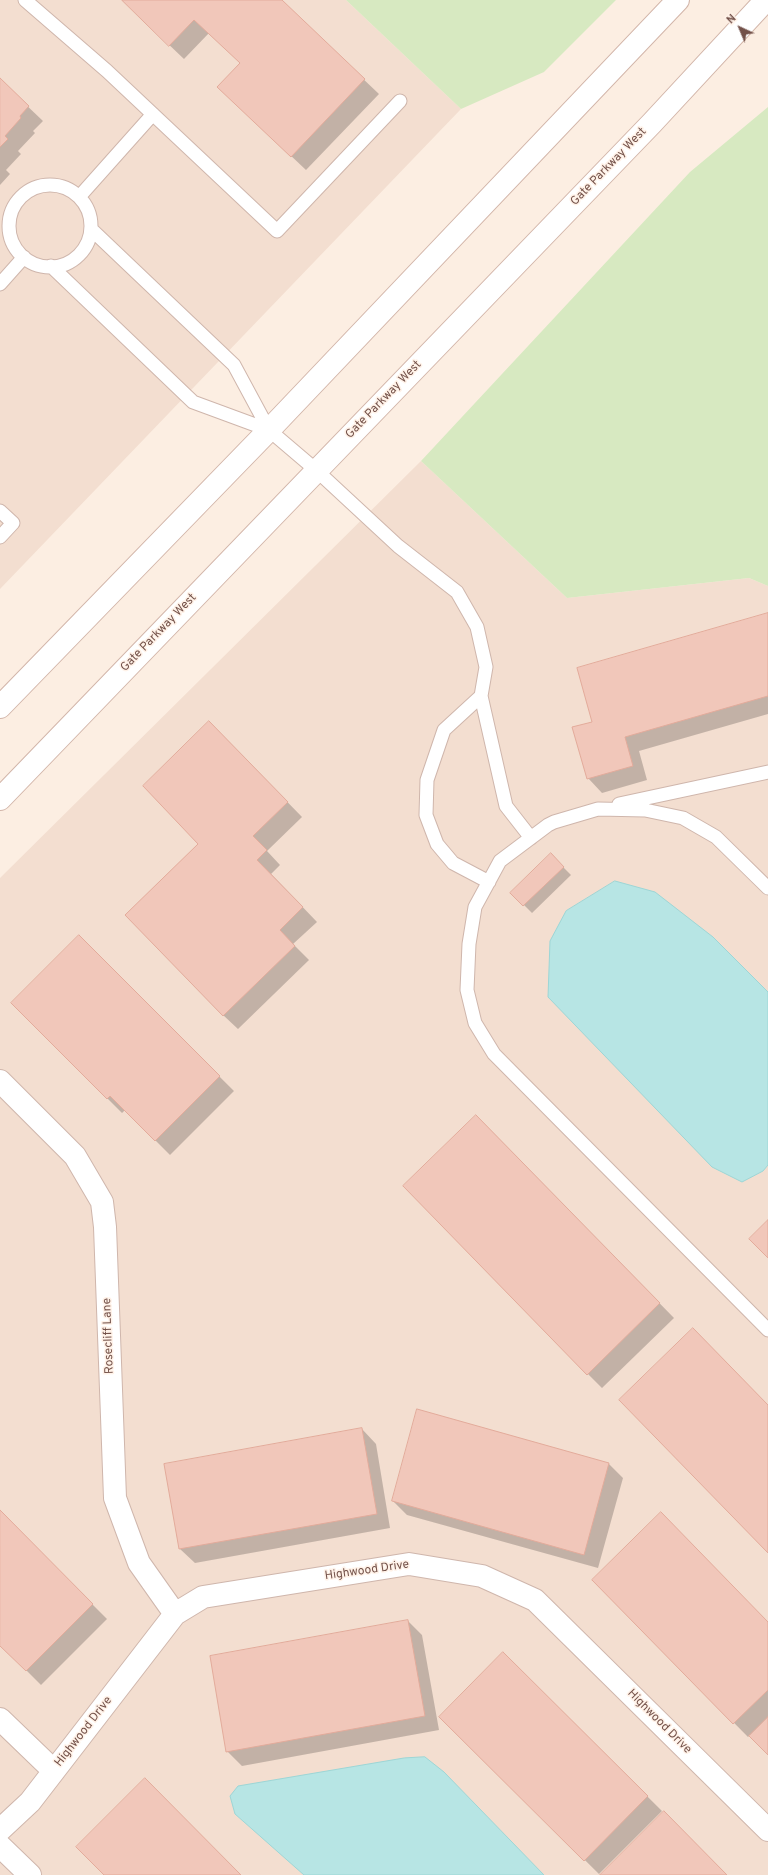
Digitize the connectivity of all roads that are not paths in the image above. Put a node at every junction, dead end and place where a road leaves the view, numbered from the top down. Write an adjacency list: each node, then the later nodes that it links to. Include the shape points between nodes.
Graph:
1 (678, 0): 11 (main road)
2 (766, 0): 12 (main road, Gate Parkway West, via 652,123)
3 (32, 2): 5 (lane)
4 (400, 101): 5 (lane, via 277,231)
5 (153, 114): 6 (lane)
6 (79, 197): 7 (lane, via 87,208); 8 (lane, via 68,189 53,185 38,187 26,194 14,207 10,220 10,234 15,247)
7 (91, 229): 9 (lane, via 84,250 74,260 58,267); 11 (lane, via 234,365)
8 (24, 257): 9 (lane, via 31,263 44,267); 10 (lane)
9 (51, 266): 11 (lane, via 193,402)
10 (0, 284)
11 (269, 430): 12 (lane); 16 (main road)
12 (316, 470): 15 (lane, via 398,546 457,592 477,627 486,667); 18 (main road, Gate Parkway West)
13 (0, 511): 14 (lane, via 13,523)
14 (0, 537)
15 (481, 696): 20 (lane, via 506,806); 21 (lane, via 444,730 427,780 426,815 437,844 453,863)
16 (0, 707)
17 (768, 772): 19 (lane)
18 (0, 799)
19 (598, 809): 20 (lane, via 548,825); 22 (lane, via 645,810 683,818 716,837)
20 (531, 838): 21 (lane, via 500,861)
21 (489, 882): 24 (lane, via 475,907 469,944 467,990 475,1023 494,1054)
22 (768, 888)
23 (0, 1081): 25 (main road, Rosecliff Lane, via 75,1156 102,1202 115,1498 139,1563)
24 (768, 1330)
25 (175, 1614): 27 (main road, Highwood Drive); 29 (main road, Highwood Drive, via 203,1597 409,1564 482,1576 535,1600)
26 (0, 1719): 27 (main road)
27 (54, 1771): 28 (main road, Highwood Drive, via 30,1802)
28 (0, 1830)
29 (768, 1830)
30 (0, 1846): 31 (main road)
31 (30, 1875)

